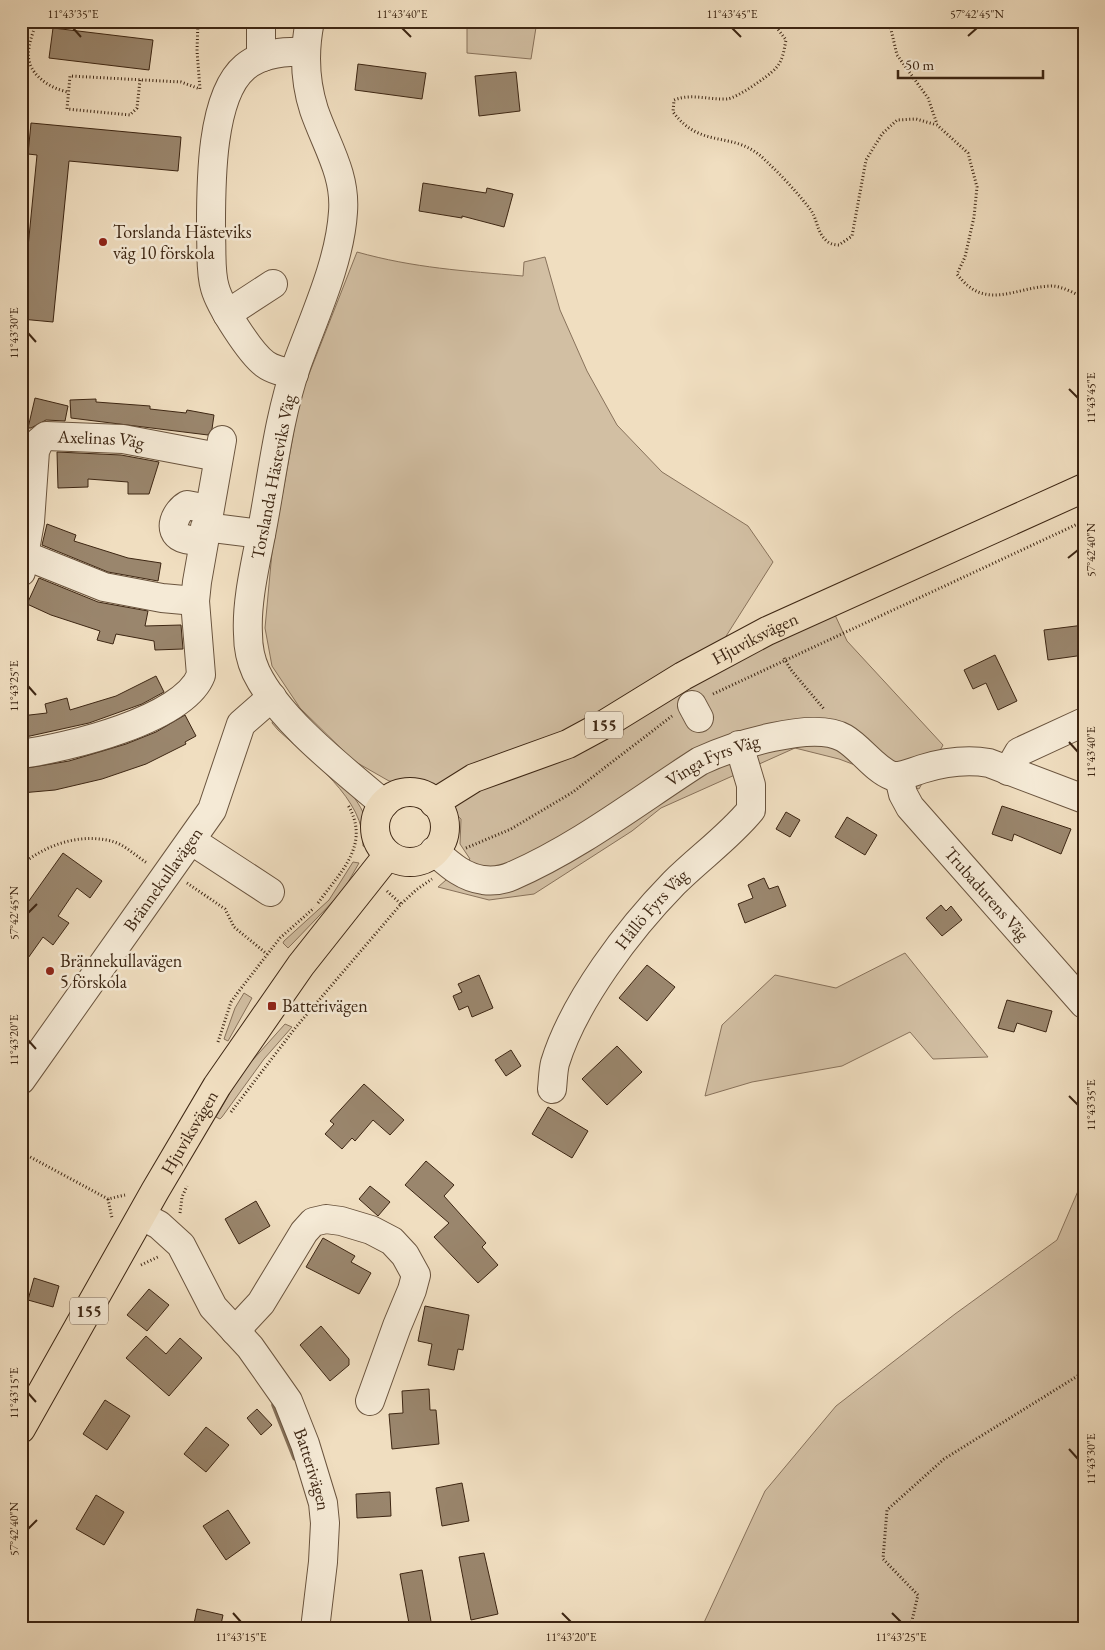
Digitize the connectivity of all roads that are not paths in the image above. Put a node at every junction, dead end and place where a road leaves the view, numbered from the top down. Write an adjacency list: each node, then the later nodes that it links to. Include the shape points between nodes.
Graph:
1 (262, 21): 4 (street)
2 (310, 21): 3 (street, Torslanda Hästeviks Väg)
3 (306, 52): 4 (street, via 272,53); 7 (street, Torslanda Hästeviks Väg, via 314,109 340,172 343,211 333,262)
4 (264, 57): 6 (street, via 244,68 234,79 224,100 216,138 211,194 212,268 214,286)
5 (273, 284): 6 (street)
6 (227, 314): 7 (street, via 266,364)
7 (294, 374): 10 (street, Torslanda Hästeviks Väg, via 281,416)
8 (1084, 488): 20 (main road, Hjuviksvägen / 155, via 767,631 568,744 474,778)
9 (206, 526): 10 (street); 11 (street, Axelinas Väg, via 220,449 123,439 46,436 35,451 30,522); 12 (street, Axelinas Väg)
10 (261, 534): 13 (street, Torslanda Hästeviks Väg, via 248,634 255,668)
11 (23, 564): 12 (street, Axelinas Väg, via 104,587)
12 (196, 601): 16 (street, Axelinas Väg, via 201,675 197,685 132,726 50,750)
13 (272, 696): 21 (street, Torslanda Hästeviks Väg, via 313,741); 22 (street, Brännekullavägen, via 241,724 212,810)
14 (1084, 722): 17 (street, via 1018,752)
15 (739, 745): 18 (street, Vinga Fyrs Väg, via 779,736 835,734 887,774); 24 (street, Vinga Fyrs Väg, via 700,761 565,848 511,876 482,880 458,871); 28 (street, Hållö Fyrs Väg, via 752,785 751,810 674,883 616,953 580,1007 564,1040 555,1064)
16 (21, 754)
17 (1008, 771): 18 (street, via 989,763 962,760); 19 (street)
18 (899, 777): 26 (street, Trubadurens Väg, via 910,807)
19 (1084, 799)
20 (434, 803): 21 (main road, via 423,795 409,792); 24 (main road, via 444,824)
21 (384, 804): 23 (main road, via 376,819 375,830 378,841)
22 (192, 841): 25 (street); 27 (street, Brännekullavägen, via 154,876)
23 (388, 854): 24 (main road, via 412,862); 29 (main road, Hjuviksvägen / 155, via 335,920 245,1044)
24 (441, 857)
25 (270, 892)
26 (1084, 1004)
27 (21, 1080)
28 (552, 1089)
29 (142, 1216): 30 (street, Batterivägen, via 159,1225 181,1245 207,1298); 32 (main road, Hjuviksvägen / 155)
30 (235, 1331): 31 (street, via 260,1303 313,1222 341,1221 371,1230 392,1241 416,1275); 33 (street, Batterivägen, via 288,1402 323,1503 323,1562)
31 (370, 1401)
32 (21, 1430)
33 (315, 1629)

